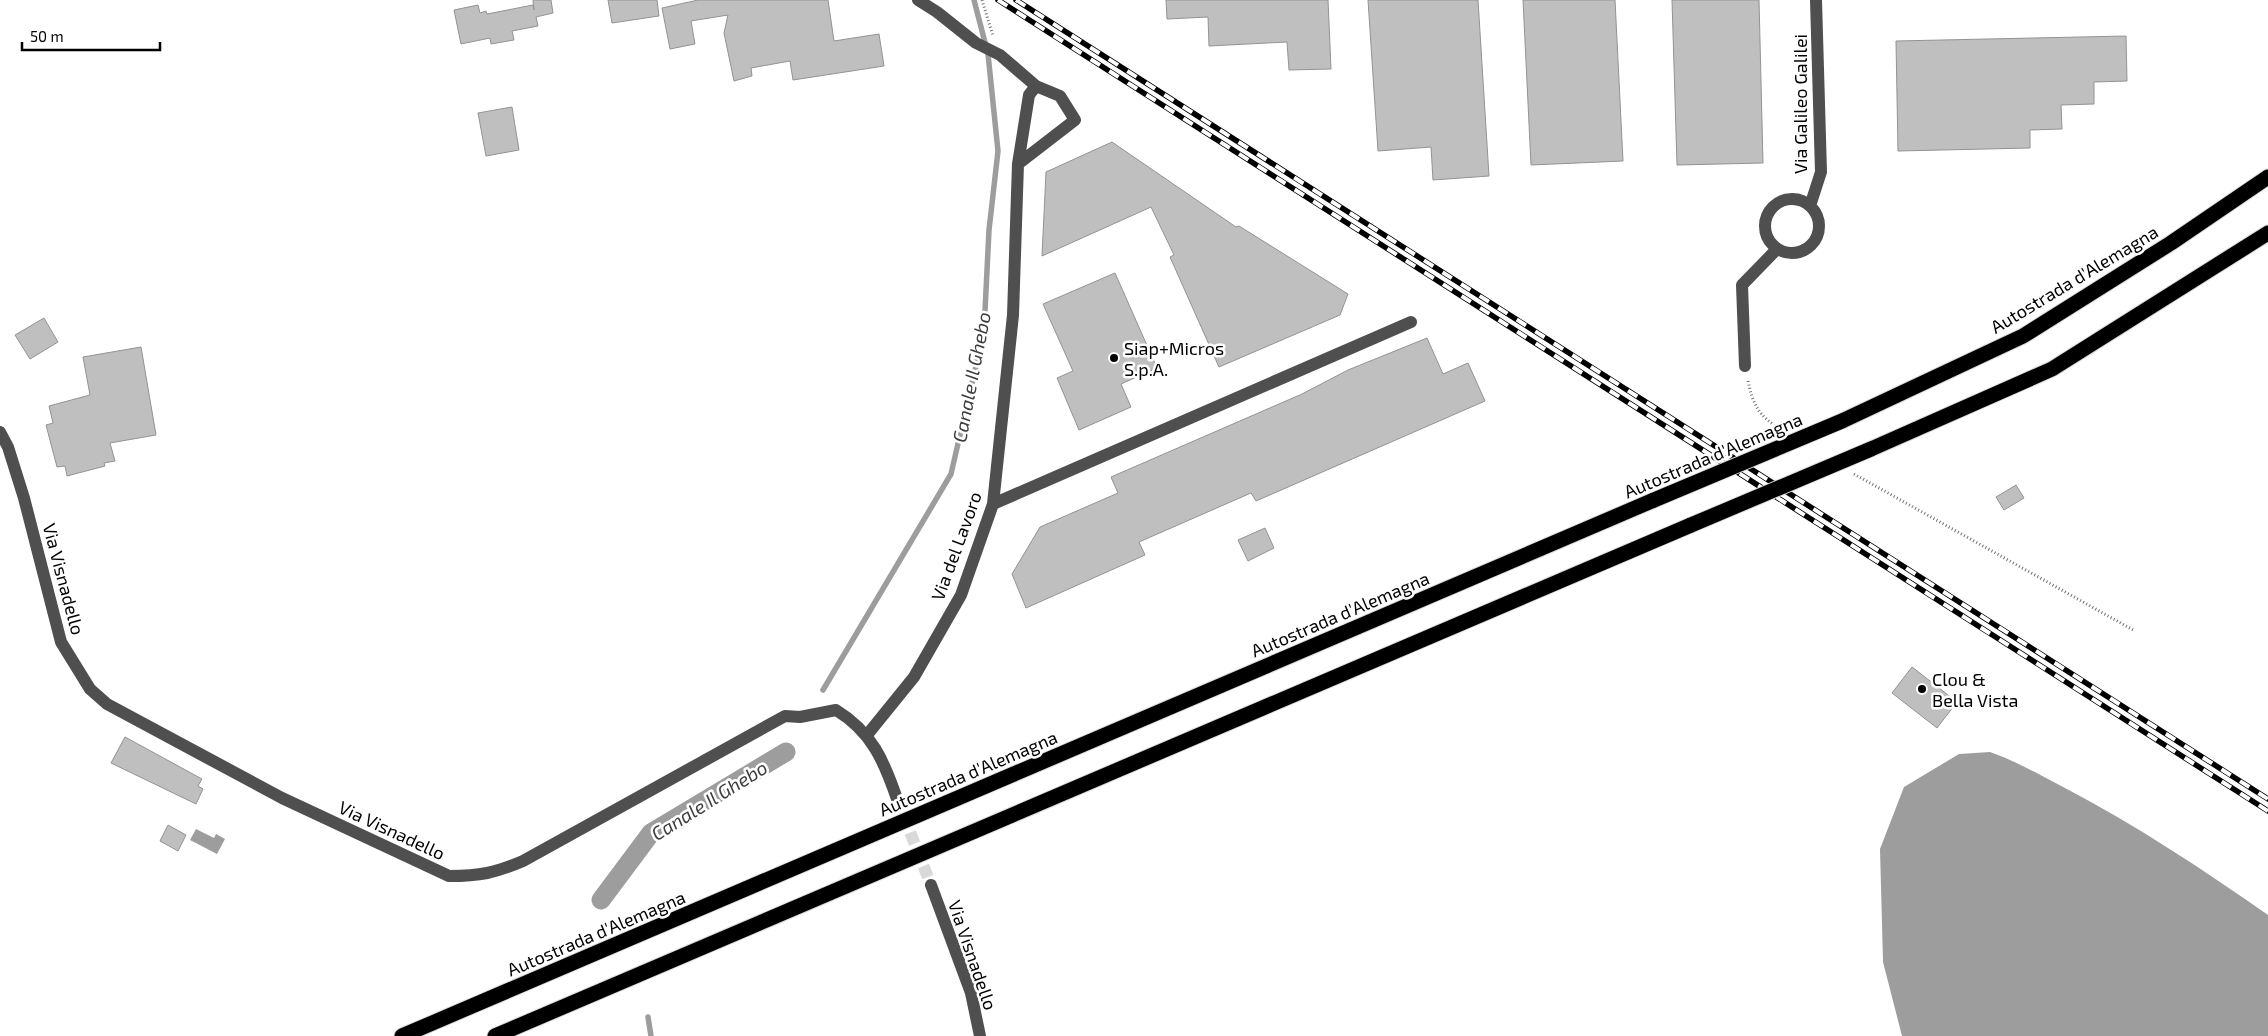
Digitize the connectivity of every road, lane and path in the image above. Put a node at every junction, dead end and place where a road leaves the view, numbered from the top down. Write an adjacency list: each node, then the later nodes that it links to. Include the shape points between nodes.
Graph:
1 (918, 0): 4 (street, via 976,43)
2 (982, 0): 4 (path)
3 (1816, 0): 8 (street, Via Galileo Galilei, via 1821,172)
4 (1000, 55): 5 (street)
5 (1036, 86): 6 (street, Via del Lavoro, via 1029,95); 6 (street, via 1060,96 1075,120)
6 (1018, 164): 16 (street, Via del Lavoro, via 1013,315)
7 (2268, 177): 21 (highway, Autostrada d'Alemagna, bridge, via 2171,243 2023,336 1842,421)
8 (1810, 206): 10 (street, via 1819,221 1819,230 1810,246 1794,254); 10 (street, via 1794,199 1776,204 1770,210 1766,218 1766,235)
9 (2268, 233): 22 (highway, bridge, via 2052,369)
10 (1777, 249): 12 (street, via 1742,285)
11 (1411, 322): 16 (street)
12 (1745, 366): 14 (path, via 1752,401 1768,422)
13 (0, 432): 18 (street, Via Visnadello, via 24,498 61,642 90,689 107,704 282,798 449,876 495,873 523,861 785,716 800,717 836,710)
14 (1784, 432)
15 (1849, 472): 17 (path)
16 (993, 504): 18 (street, Via del Lavoro, via 961,595 914,677)
17 (2135, 632)
18 (867, 735): 19 (street, Via Visnadello, via 885,764)
19 (897, 799)
20 (931, 885): 23 (street, Via Visnadello, via 971,993)
21 (402, 1036)
22 (495, 1036)
23 (980, 1036)

